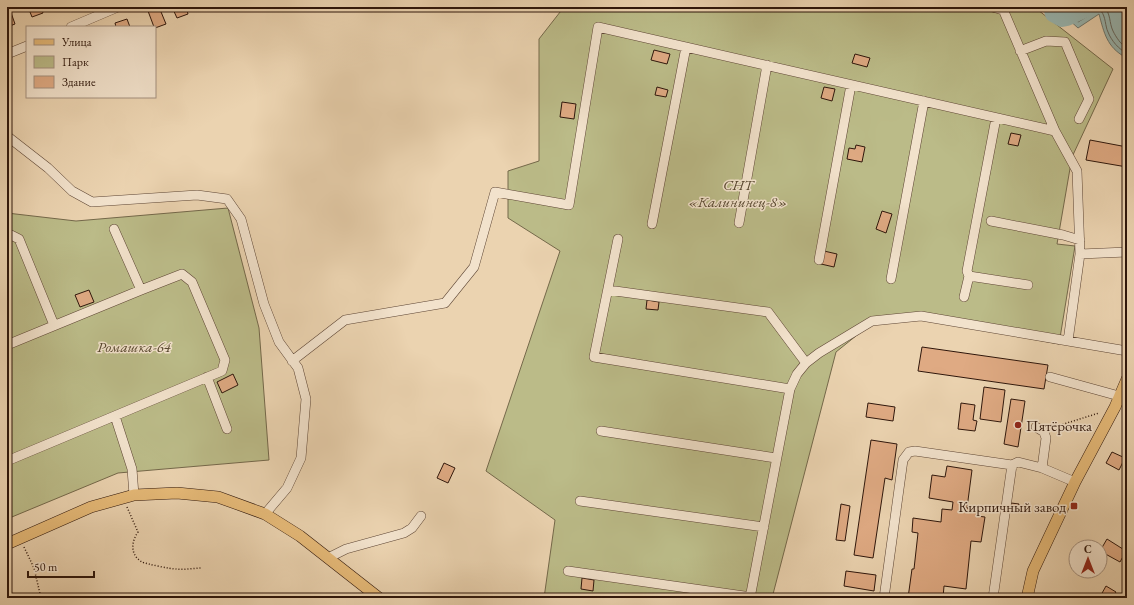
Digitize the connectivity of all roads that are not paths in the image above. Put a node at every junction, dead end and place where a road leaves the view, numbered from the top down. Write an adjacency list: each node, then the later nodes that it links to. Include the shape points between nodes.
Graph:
1 (118, 7): 4 (street)
2 (992, 7): 3 (street)
3 (1002, 8): 7 (street)
4 (73, 26)
5 (26, 46): 8 (street)
6 (686, 47): 9 (street); 18 (street); 36 (street, via 598,27 569,205 495,192 474,267 445,303 345,320)
7 (1020, 51): 13 (street, via 1046,41 1065,42 1089,99); 14 (street)
8 (7, 54)
9 (767, 65): 10 (street); 17 (street)
10 (852, 85): 11 (street); 25 (street)
11 (924, 101): 12 (street); 27 (street)
12 (996, 118): 14 (street); 26 (street, via 967,271)
13 (1079, 119)
14 (1055, 131): 22 (street, via 1077,171)
15 (7, 136): 36 (street, via 48,168 72,191 92,202 197,195 227,199 241,219 264,304 279,342)
16 (991, 221): 22 (street)
17 (739, 223)
18 (652, 224)
19 (114, 229): 29 (street)
20 (7, 236): 32 (street, via 19,239)
21 (618, 239): 30 (street)
22 (1080, 240): 24 (street)
23 (1127, 252): 24 (street)
24 (1080, 254): 33 (street)
25 (819, 260)
26 (969, 276): 28 (street); 31 (street)
27 (891, 279)
28 (1028, 285)
29 (141, 290): 32 (street); 38 (street, via 182,274 192,282 225,360 222,371)
30 (608, 290): 37 (street, via 768,312); 41 (street, via 594,357)
31 (964, 296)
32 (54, 325): 34 (street)
33 (1068, 341): 35 (street); 37 (street, via 921,316 872,321)
34 (7, 345)
35 (1127, 351)
36 (292, 361): 54 (street, via 298,368 306,399 301,458 287,488)
37 (806, 363): 41 (street)
38 (207, 377): 43 (street); 44 (street)
39 (1050, 377): 42 (street)
40 (1127, 379): 42 (main road)
41 (790, 388): 47 (street)
42 (1119, 396): 51 (main road)
43 (115, 416): 48 (street); 52 (street, via 132,469)
44 (227, 429)
45 (1039, 429): 50 (street, via 1044,432 1046,438)
46 (601, 432): 47 (street)
47 (776, 458): 56 (street)
48 (7, 461)
49 (1012, 465): 50 (street, via 1018,462); 62 (street, via 909,452 903,460); 63 (street)
50 (1042, 468): 51 (street)
51 (1075, 482): 64 (main road, via 1033,571)
52 (129, 496): 54 (main road, via 177,493 218,497); 57 (main road, via 91,507)
53 (580, 501): 56 (street)
54 (265, 514): 58 (main road, via 300,536)
55 (421, 516): 58 (street, via 412,528 404,533 346,549)
56 (764, 527): 60 (street)
57 (7, 544)
58 (328, 558): 61 (main road)
59 (568, 571): 60 (street)
60 (751, 597)
61 (379, 598)
62 (884, 598)
63 (993, 598)
64 (1027, 598)

